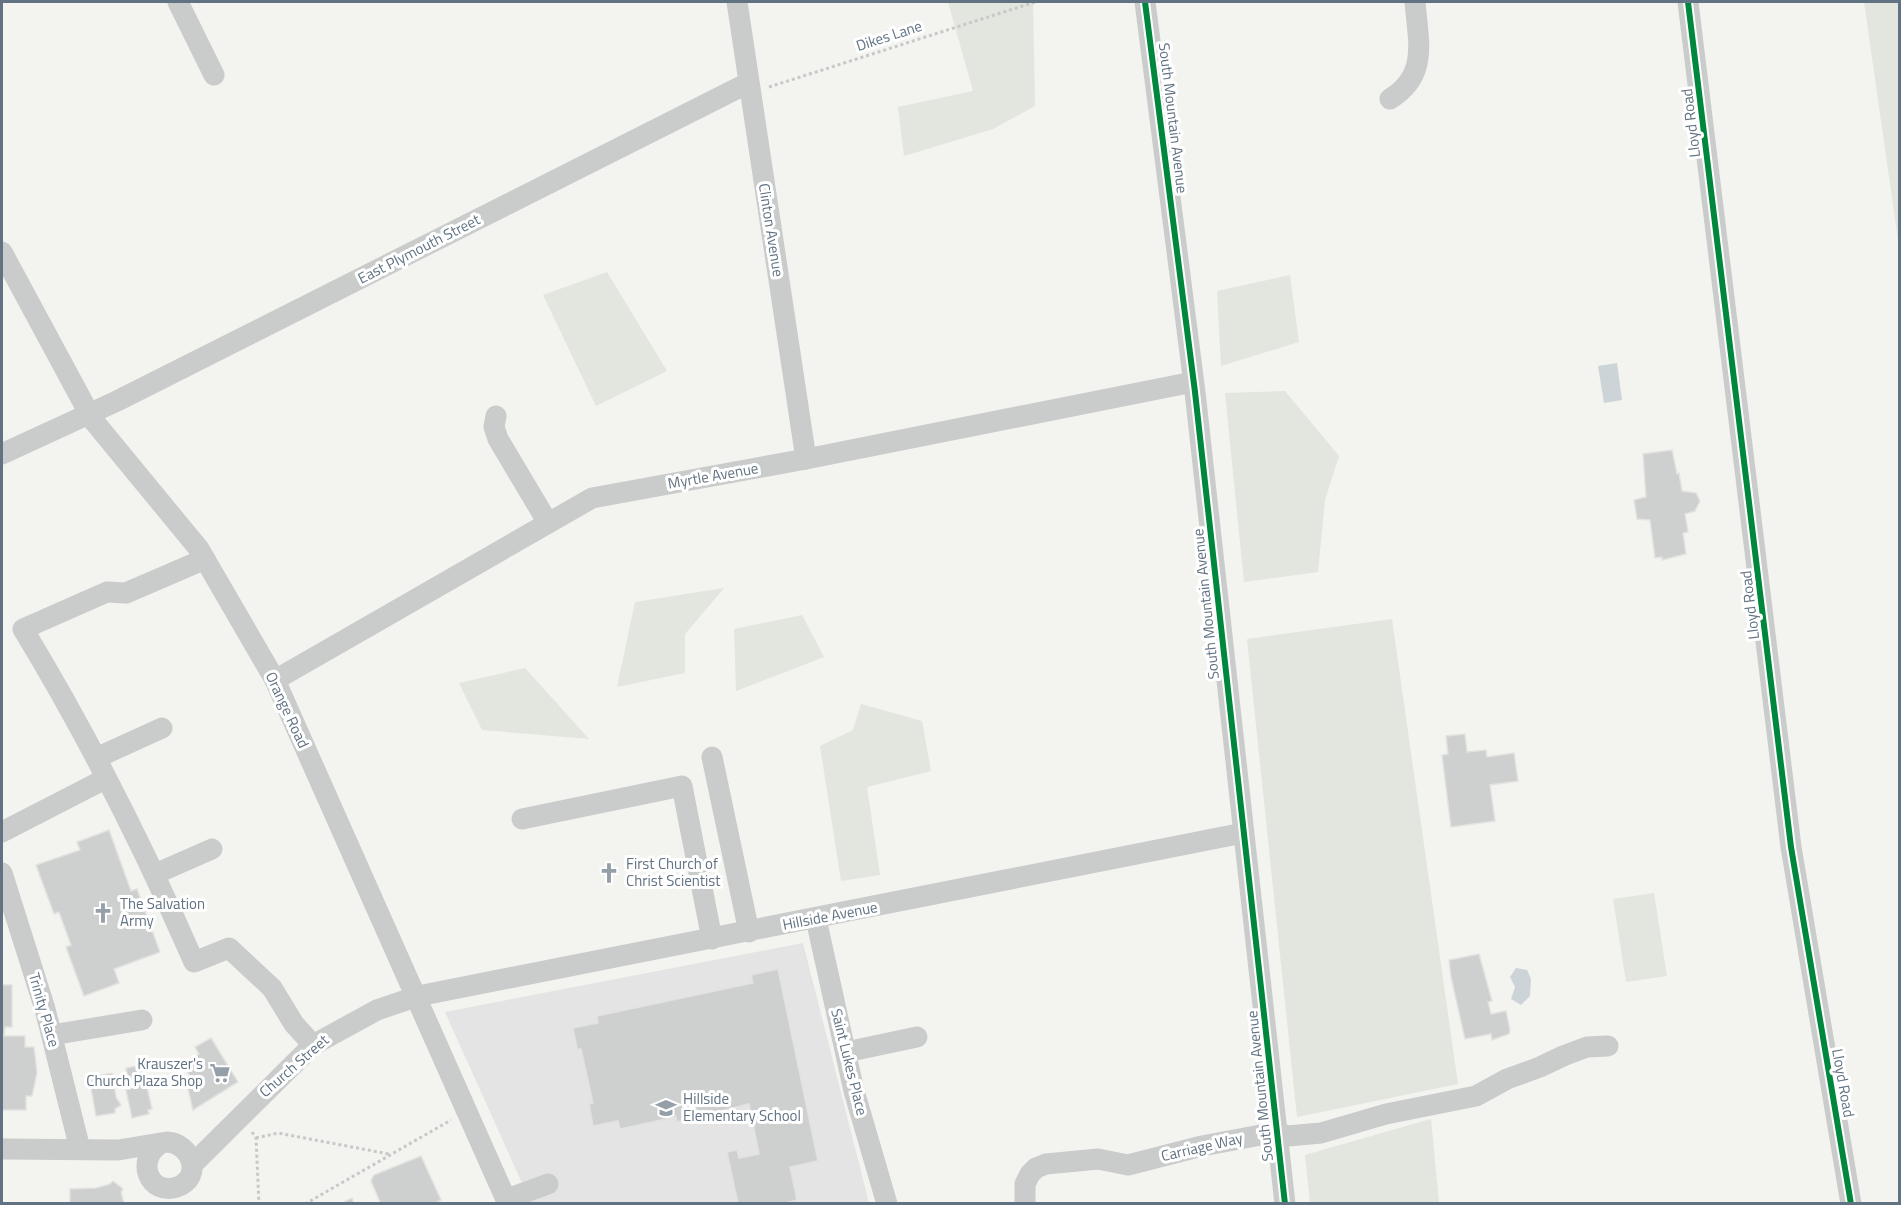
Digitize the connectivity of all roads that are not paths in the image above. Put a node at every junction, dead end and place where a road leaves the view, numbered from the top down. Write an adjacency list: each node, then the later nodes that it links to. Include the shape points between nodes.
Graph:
1 (178, 2): 6 (street)
2 (737, 2): 7 (street, Clinton Avenue)
3 (1145, 2): 10 (street, South Mountain Avenue)
4 (1415, 2): 8 (street, via 1420,54 1415,75 1403,91)
5 (1688, 2): 54 (street, Lloyd Road, via 1791,847)
6 (214, 75)
7 (749, 88): 11 (street, East Plymouth Street); 14 (street, Clinton Avenue)
8 (1390, 99)
9 (2, 252): 11 (street, Orange Road)
10 (1193, 382): 14 (street, Myrtle Avenue); 24 (street, South Mountain Avenue)
11 (89, 414): 13 (street, East Plymouth Street); 16 (street, Orange Road)
12 (496, 416): 15 (street, via 494,428 498,439)
13 (2, 454)
14 (806, 459): 15 (street, Myrtle Avenue, via 592,498)
15 (548, 524): 17 (street, Myrtle Avenue)
16 (205, 559): 17 (street, Orange Road); 20 (street, via 126,593 107,592 23,629)
17 (275, 681): 32 (street, Orange Road)
18 (162, 728): 20 (street)
19 (712, 757): 30 (street)
20 (96, 758): 21 (street)
21 (105, 779): 23 (street); 27 (street)
22 (522, 819): 31 (street, via 682,786)
23 (2, 832)
24 (1243, 833): 28 (street, Hillside Avenue); 40 (street, South Mountain Avenue)
25 (212, 849): 27 (street)
26 (2, 873): 29 (street, Trinity Place)
27 (155, 874): 36 (street, via 194,962 229,948 272,988 294,1024)
28 (816, 919): 30 (street, Hillside Avenue); 38 (street, Saint Lukes Place)
29 (10, 927): 34 (street, Trinity Place)
30 (749, 932): 31 (street, Hillside Avenue)
31 (712, 939): 32 (street, Hillside Avenue)
32 (418, 996): 36 (street, Church Street, via 377,1010); 48 (street, Orange Road)
33 (142, 1020): 34 (street)
34 (52, 1035): 43 (street, Trinity Place)
35 (917, 1037): 38 (street)
36 (313, 1045): 39 (street, Church Street)
37 (1608, 1046): 40 (street, Carriage Way, via 1587,1047 1563,1056 1476,1096 1386,1114 1320,1133 1288,1136)
38 (846, 1052): 51 (street, Saint Lukes Place)
39 (240, 1114): 41 (street, Church Street, via 196,1137); 45 (street, Church Street)
40 (1277, 1132): 52 (street, Carriage Way, via 1128,1165 1098,1159 1046,1164 1030,1174); 53 (street, South Mountain Avenue)
41 (167, 1143): 44 (street, Church Street); 45 (street, via 187,1150); 46 (street, via 149,1154)
42 (2, 1149): 43 (street, Church Street)
43 (80, 1149): 44 (street, Church Street)
44 (118, 1150): 46 (street, via 128,1154)
45 (190, 1171): 46 (street, via 175,1187 160,1186); 50 (street)
46 (150, 1175): 49 (street)
47 (548, 1184): 48 (street)
48 (507, 1201)
49 (162, 1203)
50 (178, 1203)
51 (887, 1203)
52 (1024, 1203)
53 (1286, 1203)
54 (1851, 1203)

